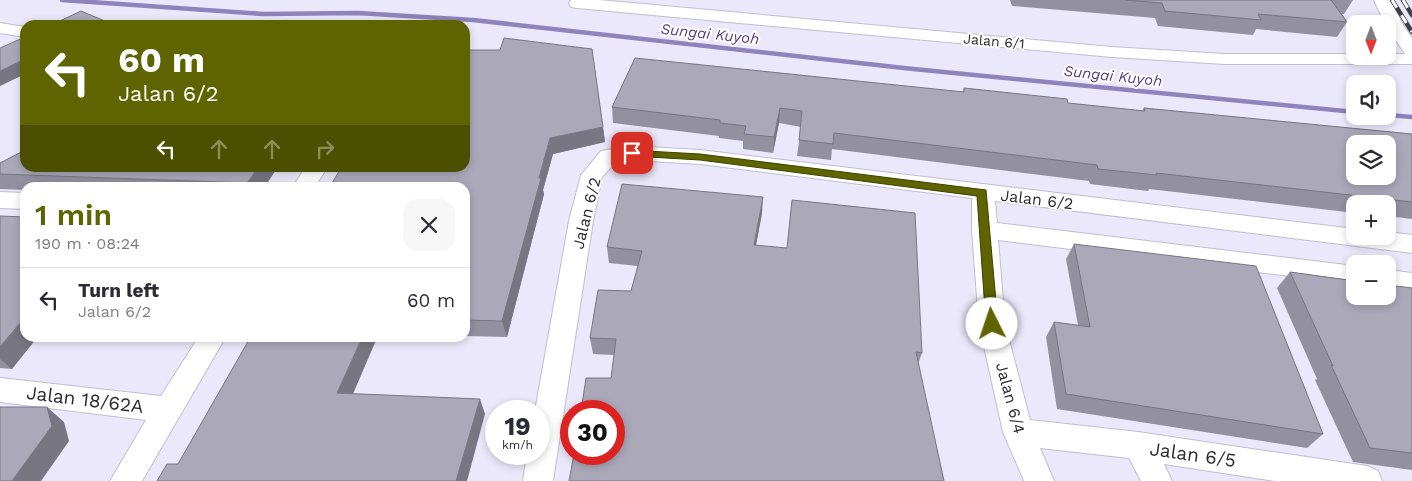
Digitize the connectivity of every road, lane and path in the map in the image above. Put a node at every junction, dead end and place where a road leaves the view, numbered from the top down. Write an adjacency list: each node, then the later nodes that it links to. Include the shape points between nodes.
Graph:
1 (1382, 0): 7 (street)
2 (577, 3): 8 (street, Jalan 6/1, via 1122,53 1225,59)
3 (0, 28): 4 (street)
4 (20, 31)
5 (20, 43): 6 (street)
6 (8, 49)
7 (1412, 51)
8 (1412, 59)
9 (983, 193): 12 (street, Jalan 6/4); 13 (street, Jalan 6/2); 23 (street, Jalan 6/2, via 700,157 632,153 609,156 592,175 581,221)
10 (0, 200): 11 (street)
11 (20, 201)
12 (984, 230): 14 (street); 20 (street, Jalan 6/4, via 992,324)
13 (1412, 244)
14 (1346, 275)
15 (1396, 280): 16 (street)
16 (1412, 282)
17 (210, 342): 19 (street)
18 (0, 390): 19 (street, Jalan 18/62A)
19 (170, 409): 22 (street)
20 (1018, 432): 21 (street, Jalan 6/5); 24 (street, Jalan 6/4)
21 (1138, 446): 25 (street); 26 (street, Jalan 6/5)
22 (124, 481)
23 (538, 481)
24 (1039, 481)
25 (1158, 481)
26 (1367, 481)

